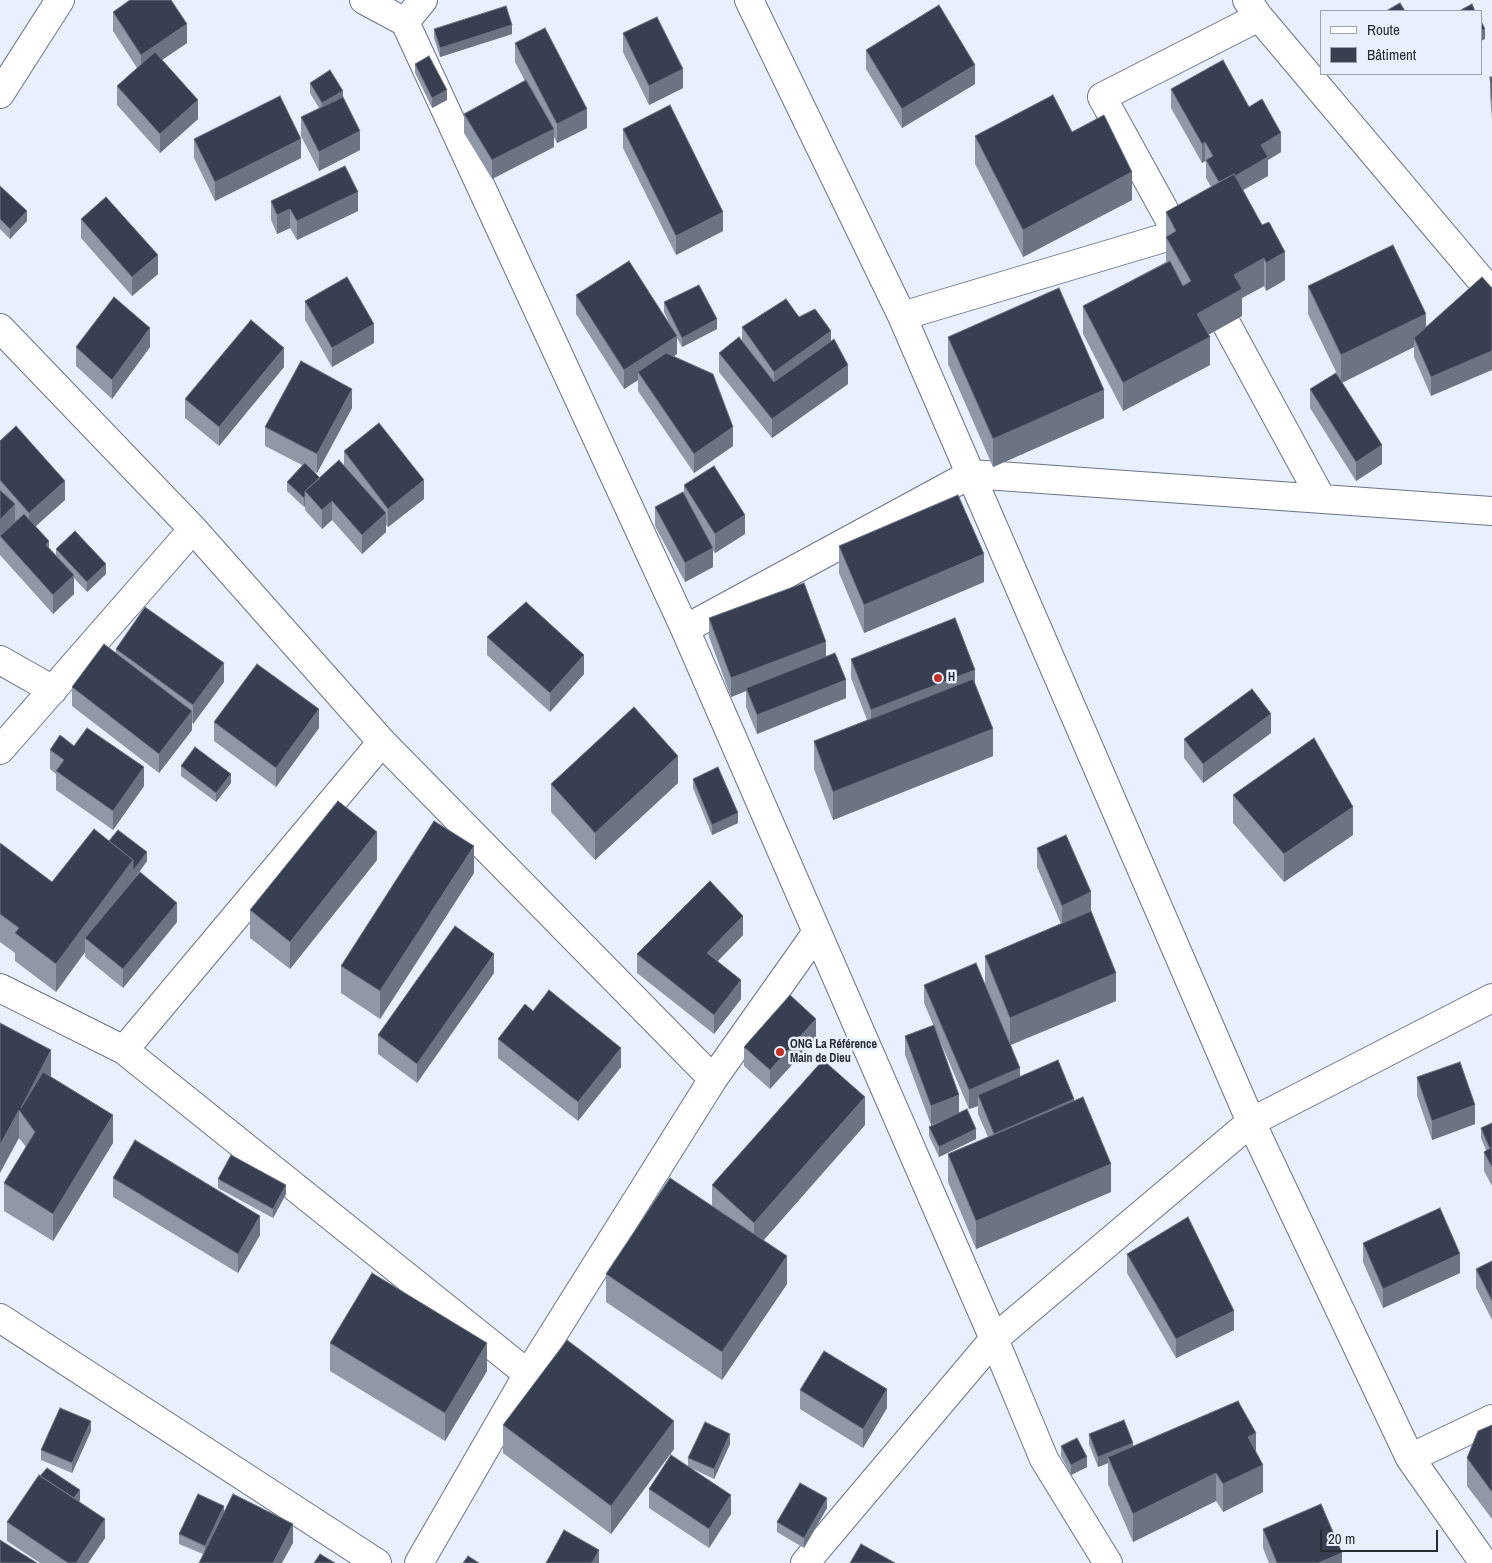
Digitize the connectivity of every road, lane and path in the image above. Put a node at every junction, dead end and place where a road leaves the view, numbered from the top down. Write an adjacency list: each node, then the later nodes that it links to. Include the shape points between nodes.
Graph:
1 (60, 0): 7 (street)
2 (364, 0): 6 (street)
3 (423, 0): 6 (street)
4 (749, 0): 10 (street)
5 (1253, 8): 8 (street, via 1102,97); 9 (street)
6 (404, 22): 16 (street)
7 (0, 94)
8 (1177, 234): 10 (street); 13 (street)
9 (1492, 292)
10 (902, 316): 12 (street)
11 (0, 328): 15 (street)
12 (971, 474): 13 (street); 16 (street); 26 (street)
13 (1321, 498): 14 (street)
14 (1492, 511)
15 (193, 529): 18 (street); 19 (street)
16 (685, 629): 21 (street)
17 (0, 660): 18 (street)
18 (53, 690): 20 (street)
19 (382, 742): 24 (street); 25 (street)
20 (0, 750)
21 (817, 932): 25 (street); 28 (street)
22 (0, 988): 24 (street)
23 (1492, 998): 26 (street)
24 (124, 1050): 29 (street)
25 (713, 1079): 29 (street)
26 (1250, 1122): 28 (street); 31 (street)
27 (0, 1318): 32 (street)
28 (994, 1339): 34 (street); 35 (street, via 1044,1459)
29 (528, 1374): 33 (street)
30 (1492, 1419): 31 (street)
31 (1410, 1458): 36 (street)
32 (376, 1563)
33 (419, 1563)
34 (805, 1563)
35 (1108, 1563)
36 (1484, 1563)

